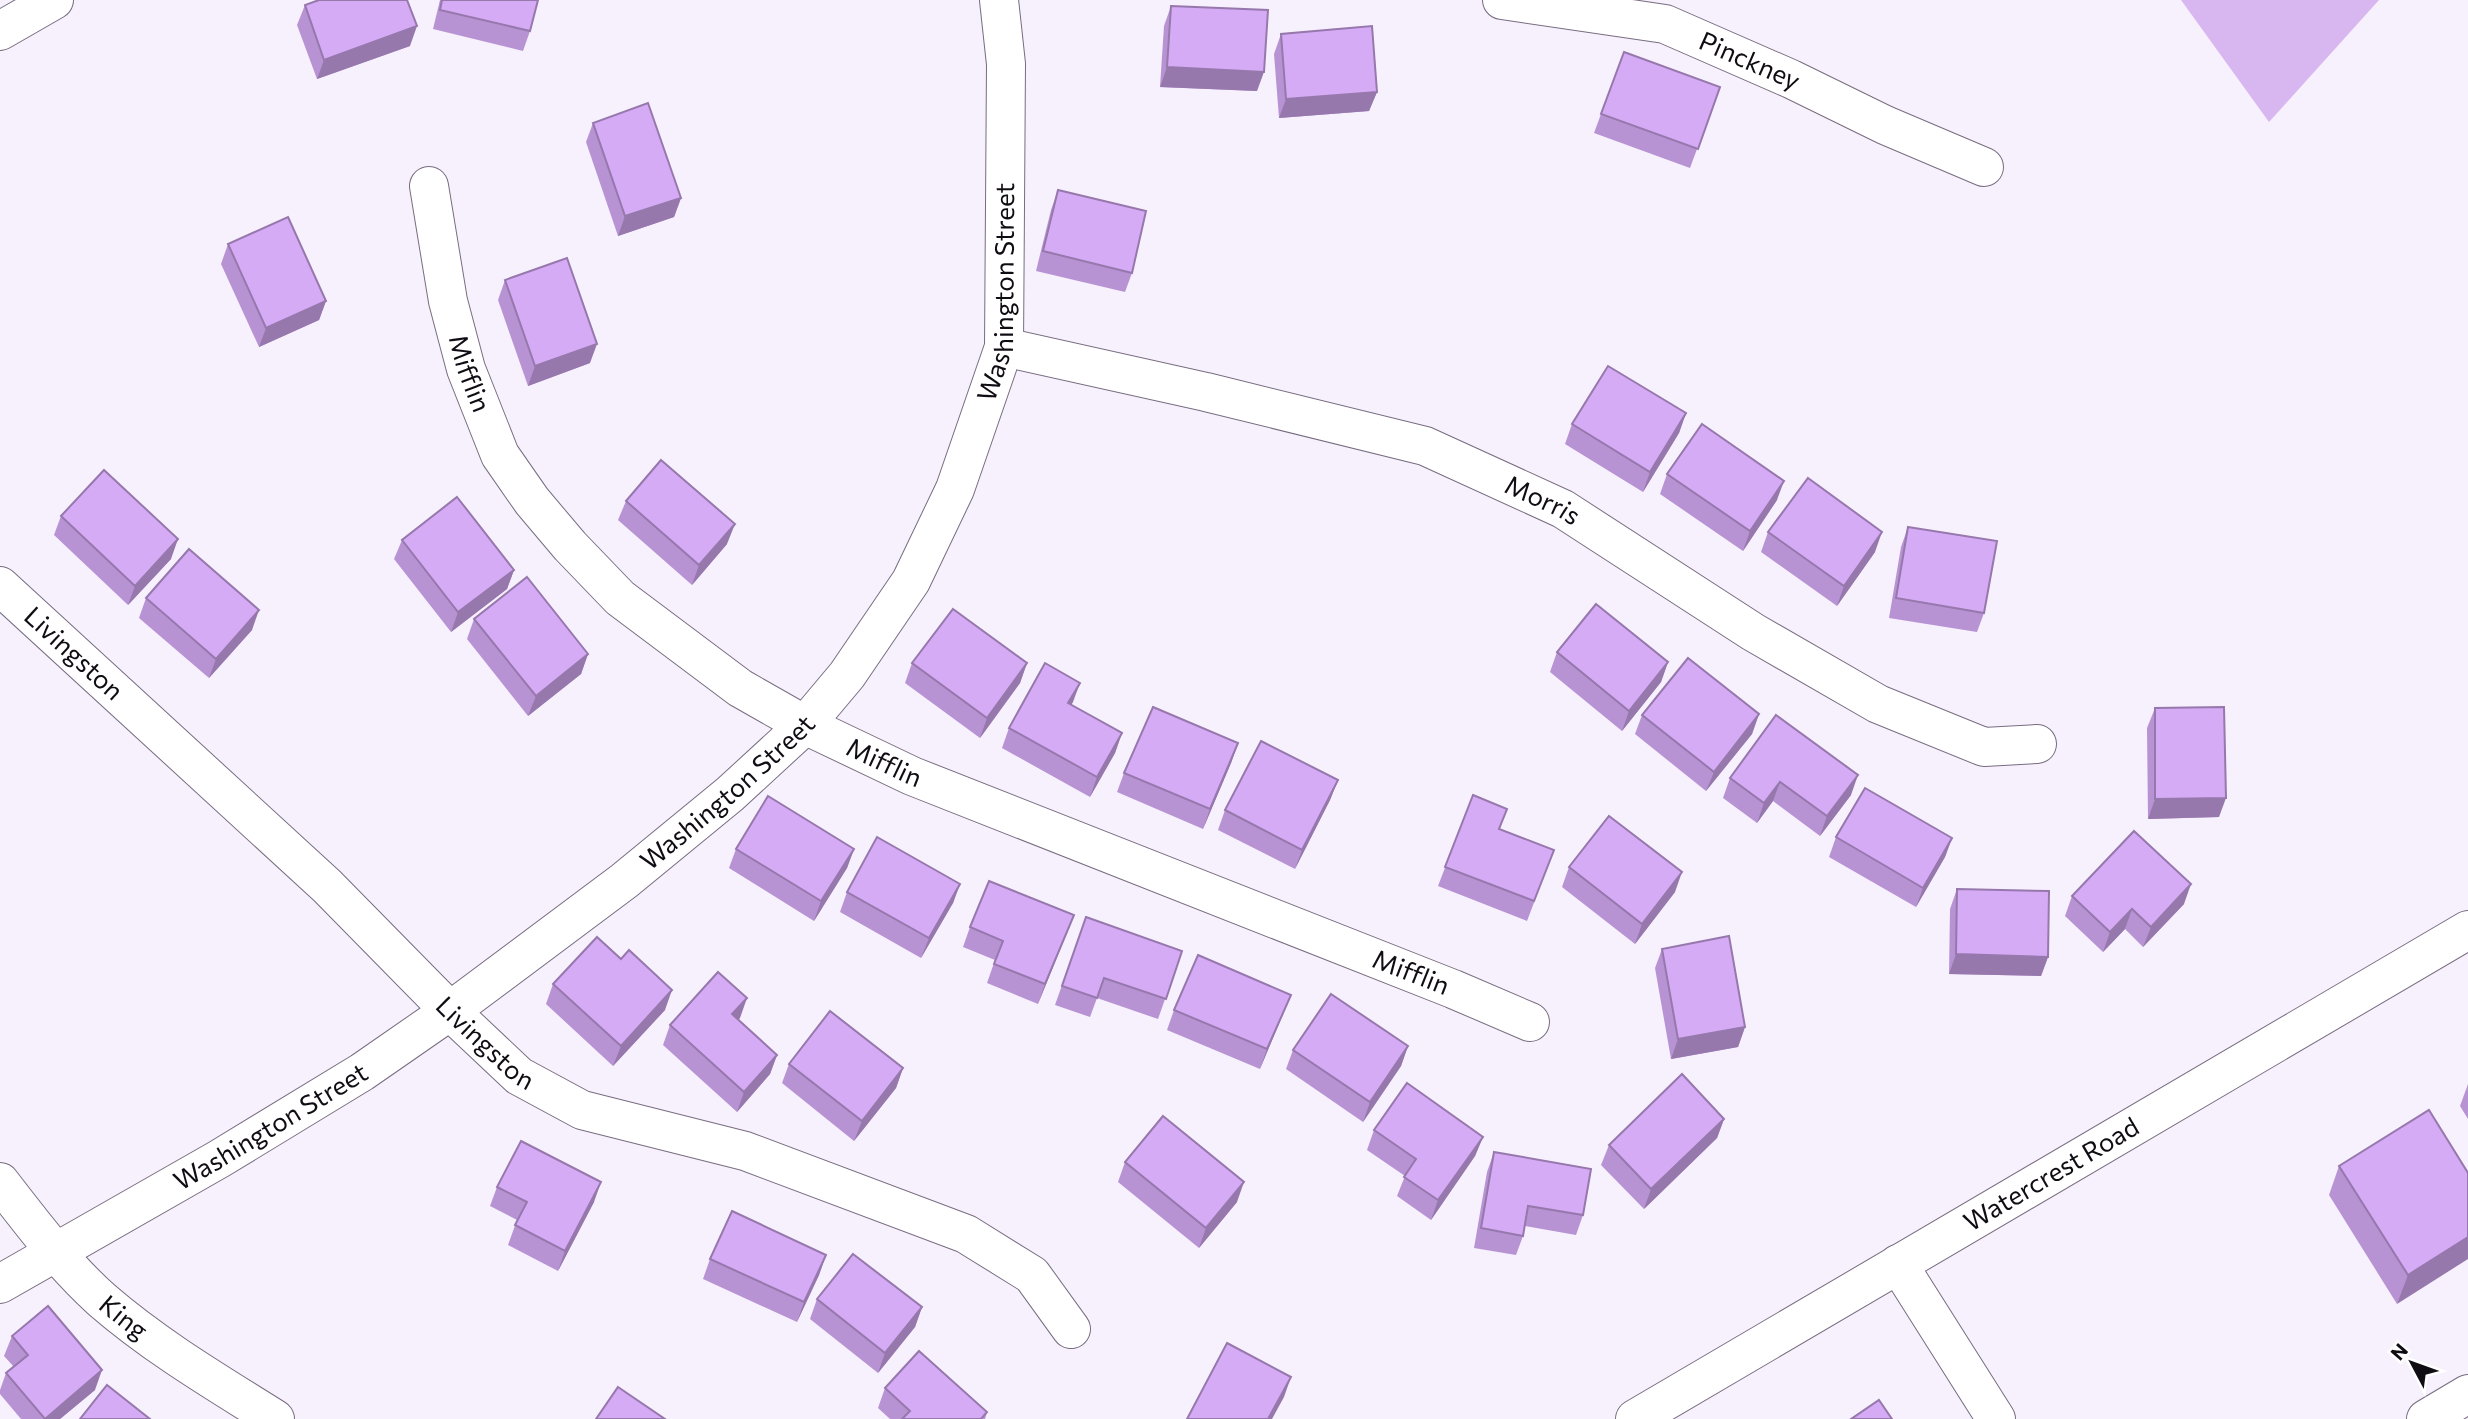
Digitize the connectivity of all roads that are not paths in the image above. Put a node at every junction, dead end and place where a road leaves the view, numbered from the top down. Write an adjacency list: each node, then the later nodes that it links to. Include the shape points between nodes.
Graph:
1 (54, 0): 4 (street)
2 (999, 0): 7 (street, Washington Street, via 1006,64)
3 (1502, 0): 5 (street, Pinckney, via 1665,24)
4 (0, 31)
5 (1984, 167)
6 (429, 186): 9 (street, Mifflin, via 448,301 466,369 500,454 532,502 620,598 740,688)
7 (1004, 347): 9 (street, Washington Street, via 955,489 911,581 847,675); 10 (street, Morris, via 1425,446 1563,509 1753,632 1878,704 1984,747)
8 (0, 586): 12 (street, Livingston, via 327,886)
9 (805, 725): 12 (street, Washington Street, via 624,881); 13 (street, Mifflin, via 912,776)
10 (2037, 744)
11 (2468, 930): 16 (street, Watercrest Road)
12 (450, 1011): 15 (street, Washington Street, via 362,1072); 18 (street, Livingston, via 519,1076 582,1110 745,1151 966,1234 1032,1275)
13 (1530, 1022)
14 (0, 1182): 15 (street, King)
15 (55, 1253): 17 (street, Washington Street); 20 (street, King, via 103,1300 191,1367)
16 (1898, 1264): 21 (street, Watercrest Road); 22 (street)
17 (0, 1284)
18 (1071, 1329)
19 (2468, 1394): 23 (street)
20 (275, 1419)
21 (1635, 1419)
22 (1996, 1419)
23 (2426, 1419)

